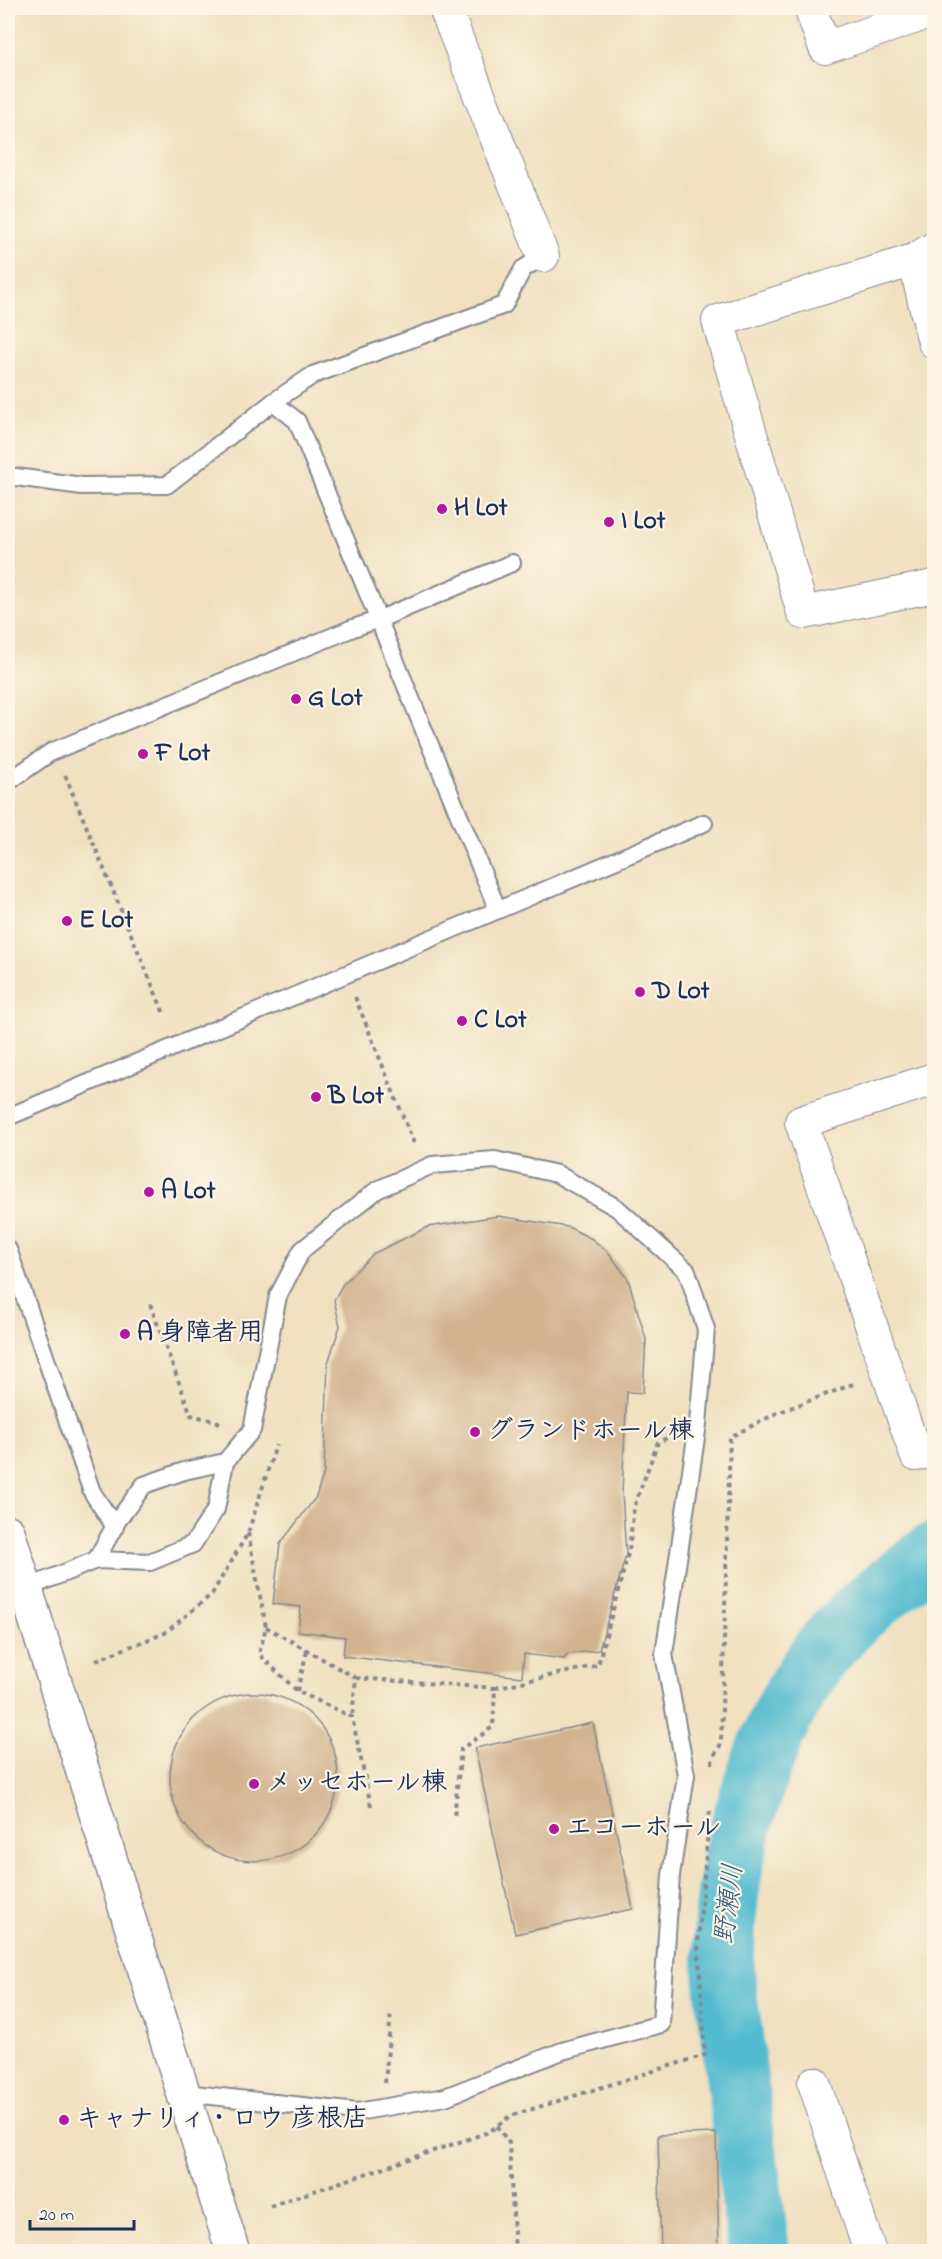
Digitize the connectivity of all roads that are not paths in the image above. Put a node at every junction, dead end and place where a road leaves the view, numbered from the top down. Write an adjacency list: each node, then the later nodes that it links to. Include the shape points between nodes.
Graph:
1 (445, 8): 5 (street)
2 (810, 8): 3 (street, via 825,48)
3 (934, 10)
4 (924, 254): 6 (street); 10 (street, via 718,321 803,614)
5 (543, 256): 7 (lane, via 523,269 504,305 313,375)
6 (934, 342)
7 (273, 402): 8 (lane, via 167,485 81,486); 11 (lane, via 297,421)
8 (8, 476)
9 (513, 563): 11 (lane)
10 (934, 586)
11 (380, 619): 12 (lane, via 51,752); 14 (lane)
12 (8, 782)
13 (704, 823): 14 (lane)
14 (497, 909): 16 (lane)
15 (934, 1079): 18 (street, via 801,1122 916,1455)
16 (8, 1117)
17 (8, 1249): 20 (lane, via 92,1492)
18 (934, 1451)
19 (225, 1462): 20 (lane, via 144,1485); 22 (lane, via 216,1509 193,1544 150,1562); 25 (lane, via 252,1430 278,1296 302,1250 377,1190 432,1166 495,1160 557,1174 617,1208 687,1271 706,1329 698,1424 664,1654 686,1774 671,1875 661,2024 562,2051 445,2097 357,2112)
20 (115, 1527): 22 (lane)
21 (8, 1532): 23 (street)
22 (96, 1560): 23 (lane)
23 (27, 1588): 25 (street)
24 (814, 2083): 27 (street)
25 (185, 2094): 26 (street)
26 (225, 2249)
27 (870, 2252)

